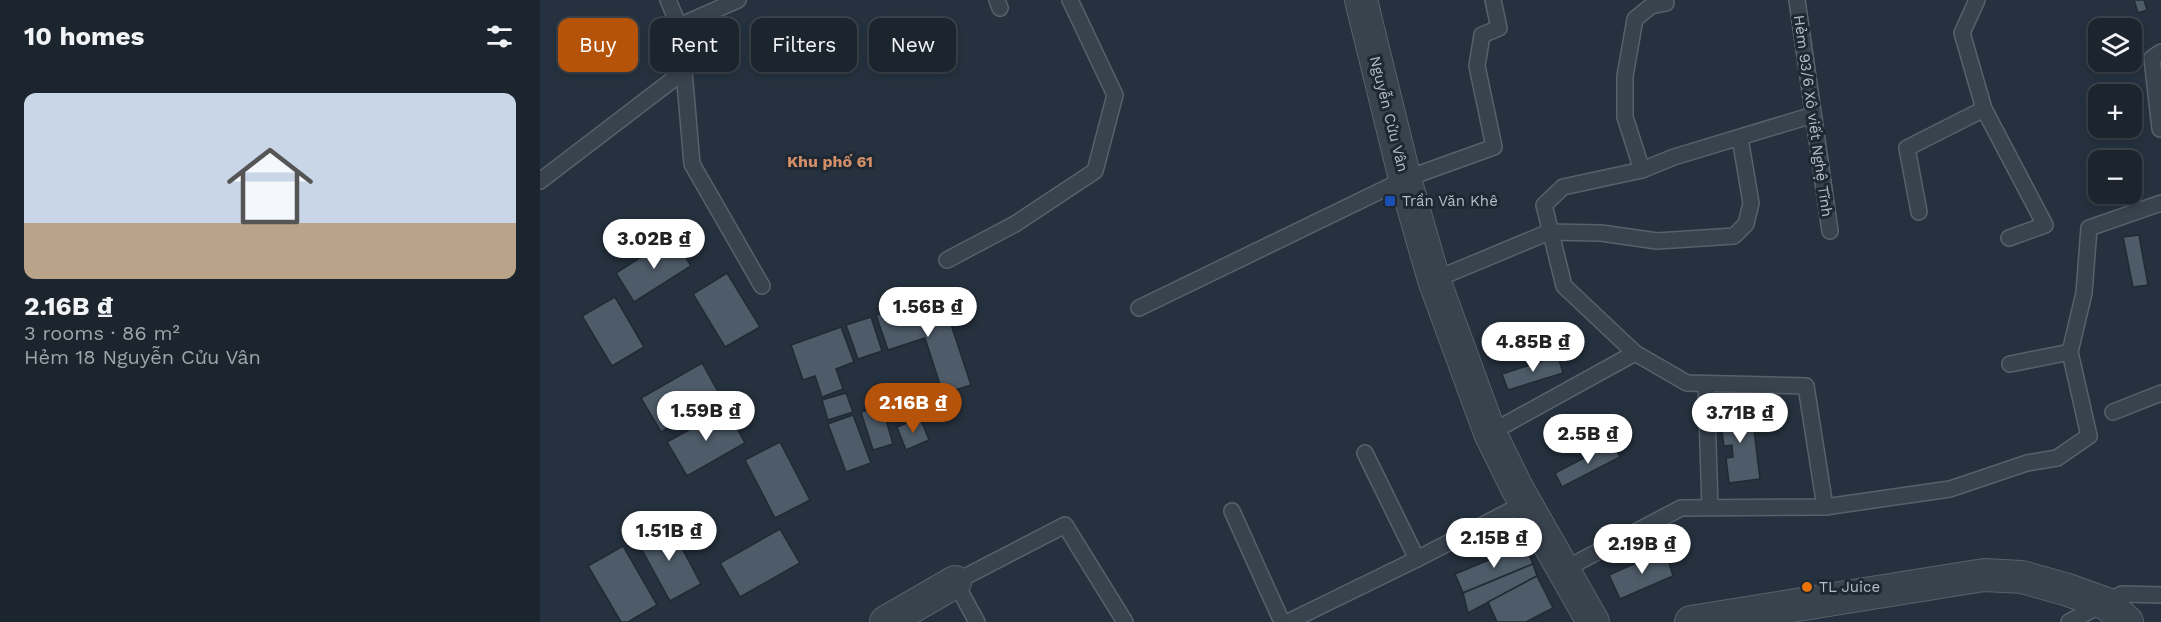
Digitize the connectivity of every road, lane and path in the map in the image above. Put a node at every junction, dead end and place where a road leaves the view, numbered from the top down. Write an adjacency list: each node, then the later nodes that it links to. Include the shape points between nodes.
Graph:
1 (668, 0): 9 (lane)
2 (738, 0): 10 (lane)
3 (1070, 0): 26 (lane, via 1115,95 1095,171 1015,224)
4 (1362, 0): 19 (street, Nguyễn Cửu Vân)
5 (1493, 0): 19 (lane, via 1499,28 1482,35 1477,66 1494,147)
6 (1665, 0): 18 (lane, via 1666,3 1651,6 1635,20 1624,76 1625,117)
7 (1797, 0): 15 (lane, Hẻm 93/6 Xô viết Nghệ Tĩnh)
8 (1977, 0): 14 (lane, via 1962,33)
9 (676, 18)
10 (698, 18)
11 (2161, 52): 16 (lane, via 2152,58)
12 (683, 72): 20 (lane)
13 (684, 72): 28 (lane, via 692,164)
14 (1984, 109): 22 (lane, via 1907,148); 25 (lane, via 2045,225)
15 (1813, 115): 17 (lane); 23 (lane, Hẻm 93/6 Xô viết Nghệ Tĩnh)
16 (2160, 129)
17 (1740, 138): 18 (lane); 24 (lane, via 1750,203 1746,224 1734,236 1657,241 1601,233)
18 (1642, 170): 24 (lane, via 1563,187 1544,205)
19 (1405, 179): 27 (street, Nguyễn Cửu Vân); 29 (lane)
20 (540, 181)
21 (2161, 203): 30 (lane, via 2089,228 2084,294)
22 (1919, 212)
23 (1830, 231)
24 (1550, 232): 27 (lane); 31 (lane, via 1564,286)
25 (2009, 238)
26 (947, 260)
27 (1434, 280): 36 (street, Nguyễn Cửu Vân)
28 (762, 286)
29 (1139, 308)
30 (2070, 352): 32 (lane); 40 (lane, via 2088,436 2057,458 2027,463 1950,489)
31 (1635, 353): 33 (lane, via 1687,383); 36 (lane)
32 (2010, 364)
33 (1706, 384): 39 (lane); 40 (lane, via 1806,386)
34 (2161, 393): 35 (lane)
35 (2113, 412)
36 (1490, 433): 38 (street, Nguyễn Cửu Vân)
37 (1365, 453): 42 (lane)
38 (1525, 503): 42 (lane); 43 (street, Nguyễn Cửu Vân)
39 (1710, 507): 40 (lane); 43 (lane, via 1681,508)
40 (1825, 507)
41 (1232, 511): 50 (lane)
42 (1417, 559): 51 (lane)
43 (1563, 570): 52 (street, Nguyễn Cửu Vân)
44 (955, 582): 47 (street); 48 (lane); 49 (lane, via 1065,525)
45 (2161, 595): 46 (lane, via 2122,594)
46 (2117, 613): 53 (street, via 2022,577 1984,574); 54 (lane)
47 (886, 622)
48 (977, 622)
49 (1125, 622)
50 (1282, 622)
51 (1288, 622)
52 (1593, 622)
53 (1690, 622)
54 (2069, 622)

